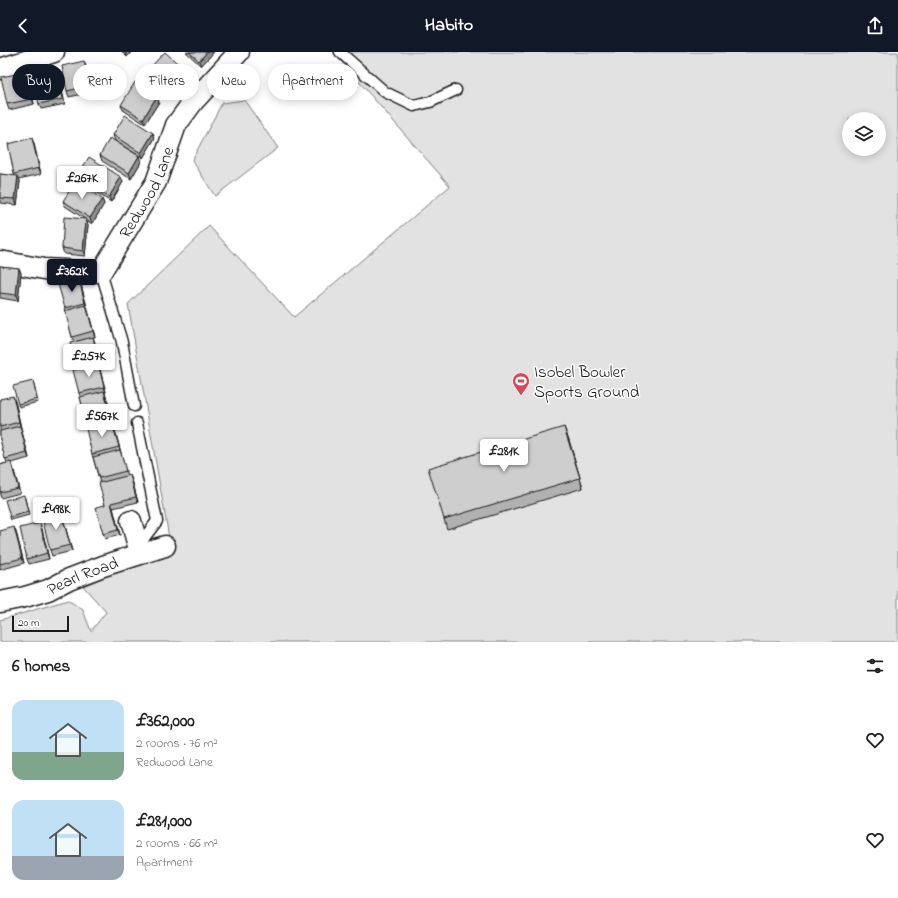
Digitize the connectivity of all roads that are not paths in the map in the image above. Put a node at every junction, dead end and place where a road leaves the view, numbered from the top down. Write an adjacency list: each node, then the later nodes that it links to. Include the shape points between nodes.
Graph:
1 (54, 52): 4 (street)
2 (239, 52): 7 (street, Redwood Lane, via 193,102 176,125 156,182)
3 (340, 52): 5 (lane, via 385,92 414,106)
4 (0, 69)
5 (456, 90)
6 (0, 261): 7 (street, via 44,269)
7 (101, 272): 8 (lane, via 122,342)
8 (134, 406)
9 (137, 423): 12 (lane, via 157,521)
10 (131, 521): 12 (street)
11 (165, 546): 12 (street, Pearl Road)
12 (139, 549): 13 (street, Pearl Road, via 48,590)
13 (0, 602)

